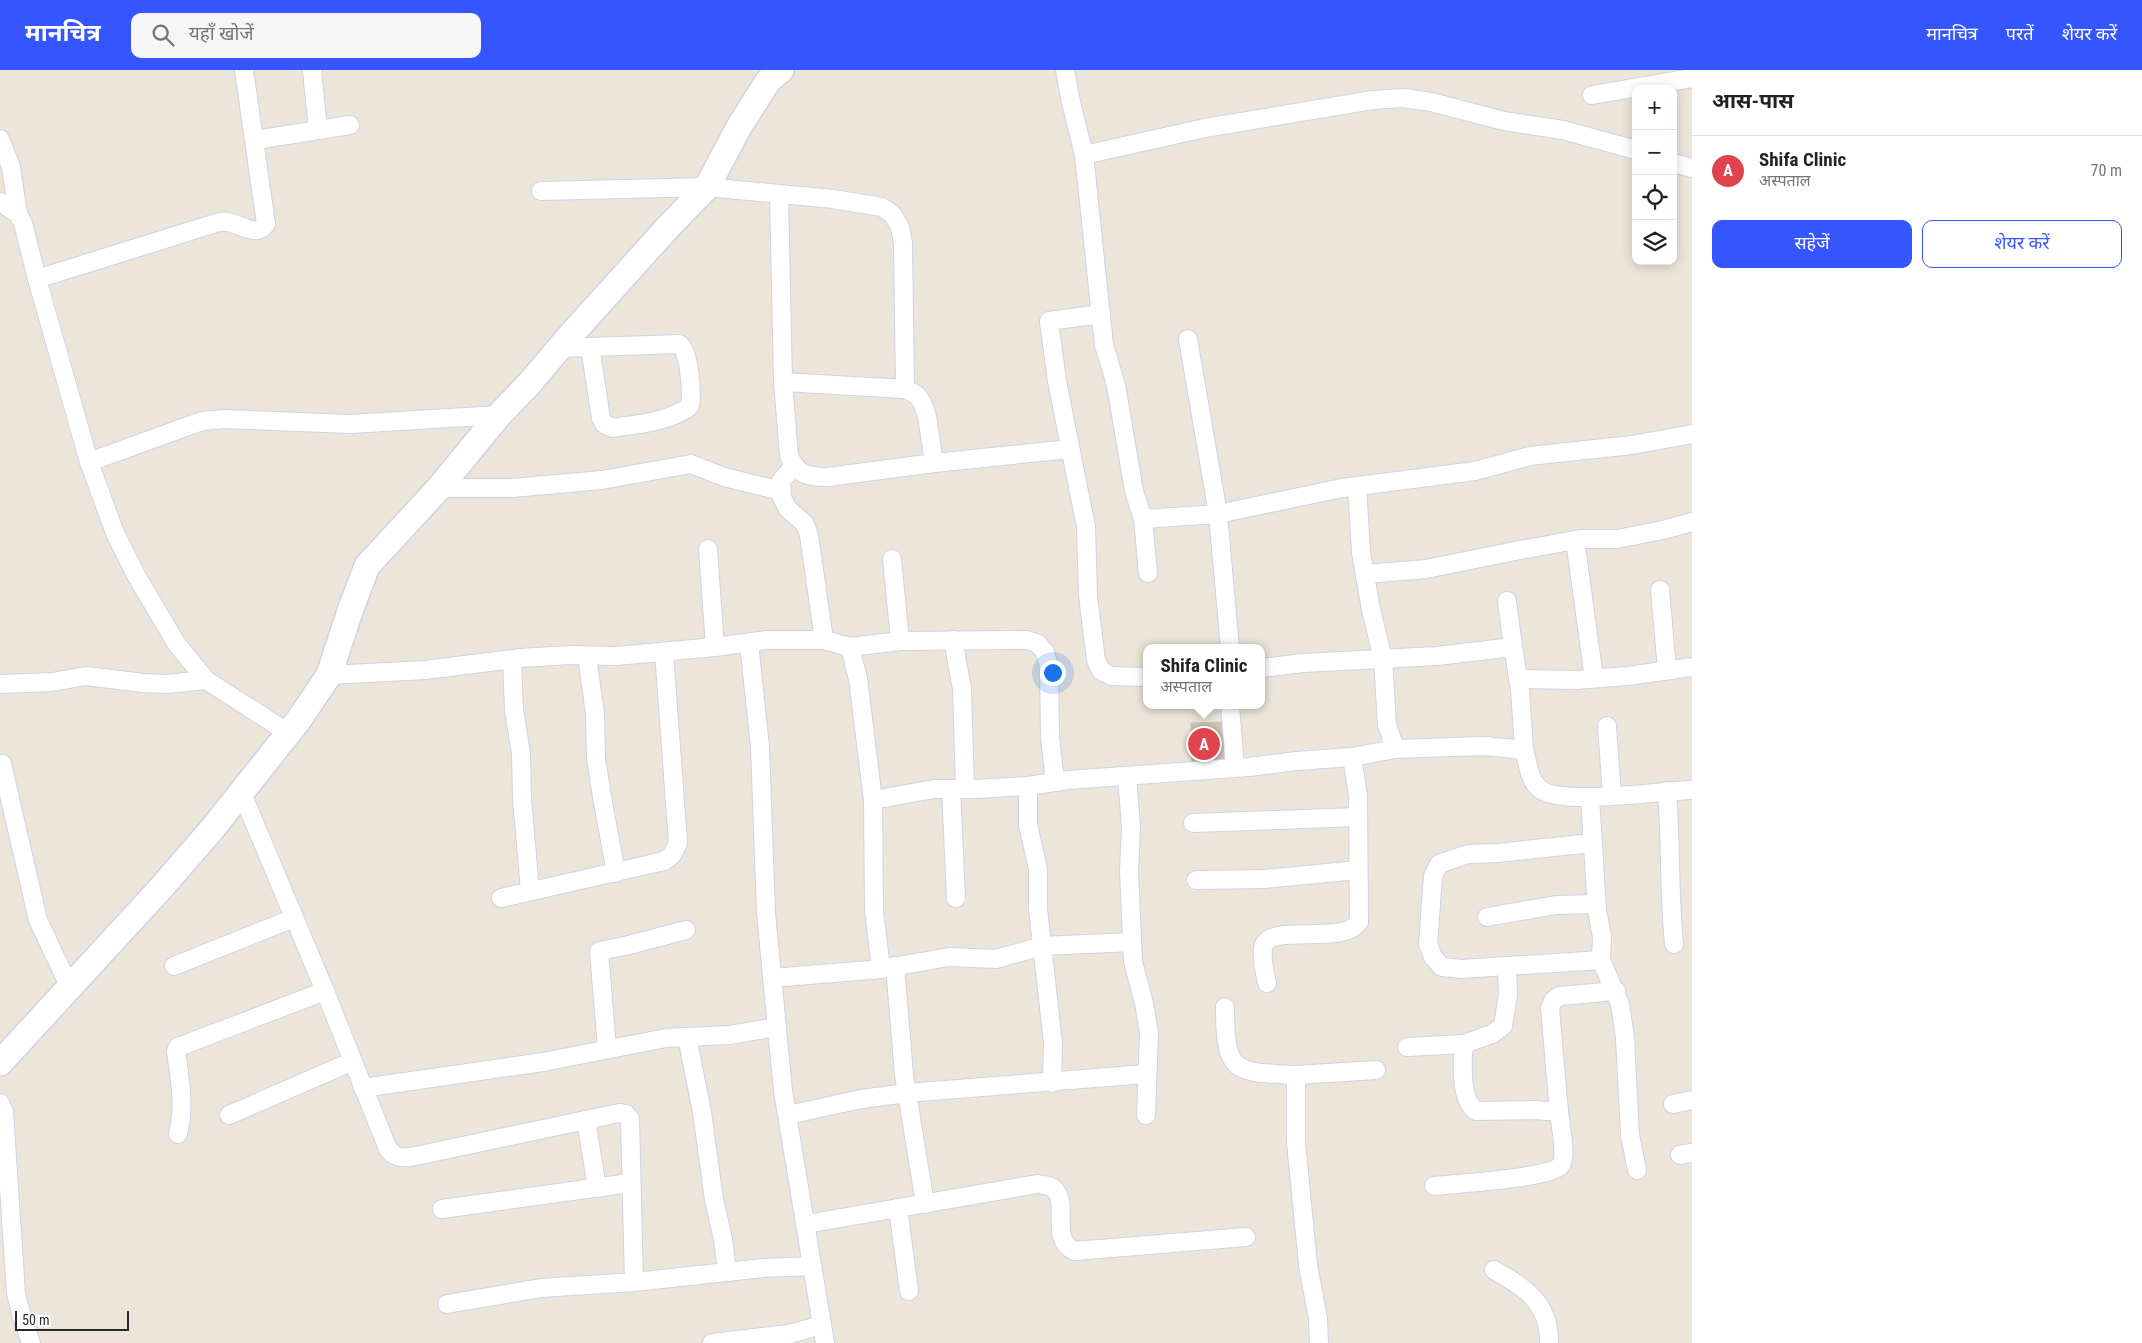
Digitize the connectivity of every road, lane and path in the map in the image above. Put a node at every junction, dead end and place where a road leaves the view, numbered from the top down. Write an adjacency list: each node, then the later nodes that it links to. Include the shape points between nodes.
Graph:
1 (244, 70): 10 (street)
2 (312, 70): 8 (street)
3 (781, 70): 15 (street, via 768,81)
4 (1065, 70): 12 (street)
5 (1692, 78): 6 (street)
6 (1592, 95)
7 (350, 125): 8 (street)
8 (318, 130): 10 (street)
9 (0, 139): 19 (street, via 10,167)
10 (255, 140): 20 (street, via 266,224 263,228 258,231 227,222 216,223)
11 (1632, 149): 12 (street, via 1563,130 1504,121 1403,98 1373,100 1205,128)
12 (1084, 155): 21 (street)
13 (1677, 164): 14 (street)
14 (1692, 168)
15 (707, 187): 16 (street); 17 (street); 24 (street)
16 (541, 191)
17 (779, 194): 25 (street); 26 (street, via 882,207 893,215 900,227 903,243)
18 (0, 202): 19 (street)
19 (18, 214): 20 (street, via 24,222)
20 (37, 279): 30 (street)
21 (1101, 314): 29 (street, via 1049,321); 37 (street, via 1104,345 1116,385 1134,491)
22 (1188, 338): 36 (street)
23 (590, 347): 23 (street, via 679,344 686,352 690,406 683,412 655,420 608,427 601,418); 24 (street)
24 (560, 348): 27 (street)
25 (783, 382): 26 (street); 32 (street, via 789,456)
26 (905, 389): 31 (street, via 917,395 922,402)
27 (499, 415): 30 (street, via 350,424 209,420); 34 (street)
28 (1692, 434): 33 (street, via 1632,445 1530,456 1475,471)
29 (1070, 449): 31 (street); 62 (street, via 1086,527 1088,596 1096,660 1102,671 1110,676)
30 (90, 462): 65 (street, via 115,533 136,575 176,643)
31 (934, 463): 32 (street, via 828,477 812,477)
32 (794, 466): 35 (street, via 781,481)
33 (1357, 486): 36 (street); 43 (street)
34 (439, 488): 35 (street, via 512,488 602,480 691,464 724,477); 61 (street, via 367,566)
35 (781, 491): 46 (street, via 788,509 805,524 809,535)
36 (1218, 514): 37 (street); 50 (street)
37 (1143, 519): 42 (street)
38 (1692, 522): 39 (street, via 1617,539)
39 (1574, 540): 43 (street, via 1426,570); 63 (street)
40 (708, 549): 53 (street)
41 (892, 560): 48 (street)
42 (1148, 573)
43 (1365, 574): 57 (street)
44 (1660, 590): 60 (street)
45 (1507, 601): 52 (street)
46 (824, 640): 49 (street); 51 (street)
47 (953, 640): 48 (street); 76 (street, via 1027,640 1037,643 1045,652 1049,667 1050,737); 78 (street, via 962,688)
48 (900, 641): 51 (street)
49 (749, 643): 53 (street); 105 (street, via 760,747 766,913)
50 (1230, 644)
51 (850, 647): 84 (street, via 858,679)
52 (1513, 647): 57 (street); 64 (street)
53 (714, 648): 54 (street)
54 (664, 652): 55 (street); 89 (street, via 678,843 672,855 664,861)
55 (587, 656): 56 (street); 89 (street, via 595,714 596,758)
56 (512, 659): 61 (street, via 425,670); 91 (street)
57 (1383, 659): 59 (street); 70 (street, via 1387,724)
58 (1692, 667): 60 (street)
59 (1265, 668)
60 (1667, 670): 63 (street)
61 (329, 675): 69 (street)
62 (1143, 677)
63 (1594, 678): 64 (street)
64 (1518, 679): 71 (street)
65 (206, 680): 66 (street, via 143,684 86,676 52,682); 69 (street)
66 (0, 684)
67 (1230, 709): 74 (street)
68 (1607, 726): 82 (street)
69 (287, 732): 80 (street)
70 (1395, 749): 71 (street, via 1485,746); 72 (street)
71 (1524, 750): 83 (street, via 1532,779 1538,788 1558,797)
72 (1352, 757): 74 (street); 85 (street)
73 (2, 764): 107 (street, via 38,920)
74 (1235, 768): 75 (street)
75 (1127, 777): 76 (street); 98 (street, via 1131,826)
76 (1055, 782): 77 (street)
77 (1028, 786): 78 (street); 100 (street, via 1028,825 1038,869)
78 (958, 789): 84 (street, via 934,789); 93 (street)
79 (1692, 790): 81 (street)
80 (241, 791): 96 (street); 107 (street, via 161,888)
81 (1667, 791): 82 (street); 99 (street)
82 (1612, 796): 83 (street)
83 (1590, 797): 87 (street)
84 (873, 800): 104 (street, via 874,911)
85 (1358, 817): 86 (street); 88 (street)
86 (1193, 823)
87 (1592, 843): 94 (street); 103 (street, via 1468,854 1439,864 1432,876 1428,944 1433,957 1442,967 1462,970)
88 (1358, 870): 90 (street, via 1264,879); 106 (street, via 1359,922 1355,929 1324,935 1275,936 1267,940 1263,946)
89 (616, 872): 91 (street)
90 (1196, 880)
91 (530, 891): 92 (street)
92 (500, 898)
93 (956, 898)
94 (1596, 904): 95 (street, via 1556,905); 101 (street, via 1602,937)
95 (1487, 917)
96 (294, 918): 102 (street); 108 (street)
97 (686, 930): 115 (street, via 599,951)
98 (1132, 942): 100 (street); 119 (street, via 1133,962 1149,1033)
99 (1674, 944)
100 (1042, 946): 104 (street, via 996,959 949,957); 121 (street, via 1053,1043)
101 (1601, 960): 103 (street); 109 (street)
102 (174, 966)
103 (1507, 966): 113 (street, via 1508,995 1503,1026 1492,1034)
104 (888, 968): 105 (street); 123 (street)
105 (772, 978): 111 (street)
106 (1267, 983)
107 (70, 988): 117 (street)
108 (325, 991): 116 (street); 132 (street, via 178,1047 183,1104)
109 (1616, 991): 127 (street, via 1559,996 1553,1001 1550,1008); 133 (street, via 1625,1038 1630,1134)
110 (1225, 1007): 120 (street, via 1226,1044 1232,1061 1240,1068 1259,1073)
111 (777, 1027): 112 (street, via 729,1035); 129 (street)
112 (687, 1037): 115 (street); 144 (street)
113 (1464, 1044): 114 (street); 127 (street, via 1462,1062 1469,1107 1492,1112)
114 (1407, 1047)
115 (607, 1048): 122 (street, via 543,1062)
116 (352, 1062): 122 (street); 128 (street)
117 (0, 1063)
118 (1376, 1070): 120 (street)
119 (1146, 1074): 121 (street); 130 (street)
120 (1296, 1075): 152 (street, via 1296,1142)
121 (1052, 1083): 123 (street)
122 (363, 1088): 131 (street, via 388,1149 392,1155 401,1158)
123 (907, 1093): 129 (street); 137 (street)
124 (1692, 1100): 126 (street)
125 (0, 1103): 149 (street, via 4,1112 16,1293)
126 (1673, 1104)
127 (1558, 1112): 135 (street, via 1563,1150 1562,1165 1555,1172)
128 (229, 1115)
129 (788, 1115): 140 (street)
130 (1146, 1115)
131 (586, 1120): 134 (street, via 619,1113 630,1119); 136 (street)
132 (178, 1134)
133 (1637, 1170)
134 (630, 1184): 136 (street); 145 (street)
135 (1434, 1186)
136 (596, 1188): 139 (street)
137 (926, 1204): 138 (street); 141 (street, via 1037,1184 1052,1187 1056,1192 1062,1241 1075,1251)
138 (898, 1208): 140 (street); 146 (street)
139 (442, 1209)
140 (806, 1224): 142 (street)
141 (1246, 1238)
142 (812, 1266): 144 (street); 148 (street)
143 (1494, 1270): 153 (street, via 1523,1287 1537,1302 1544,1317)
144 (727, 1272): 145 (street)
145 (634, 1282): 147 (street, via 541,1288)
146 (909, 1291)
147 (447, 1304)
148 (822, 1326): 150 (street, via 789,1334); 151 (street)
149 (31, 1343)
150 (712, 1343)
151 (825, 1343)
152 (1319, 1343)
153 (1549, 1343)

